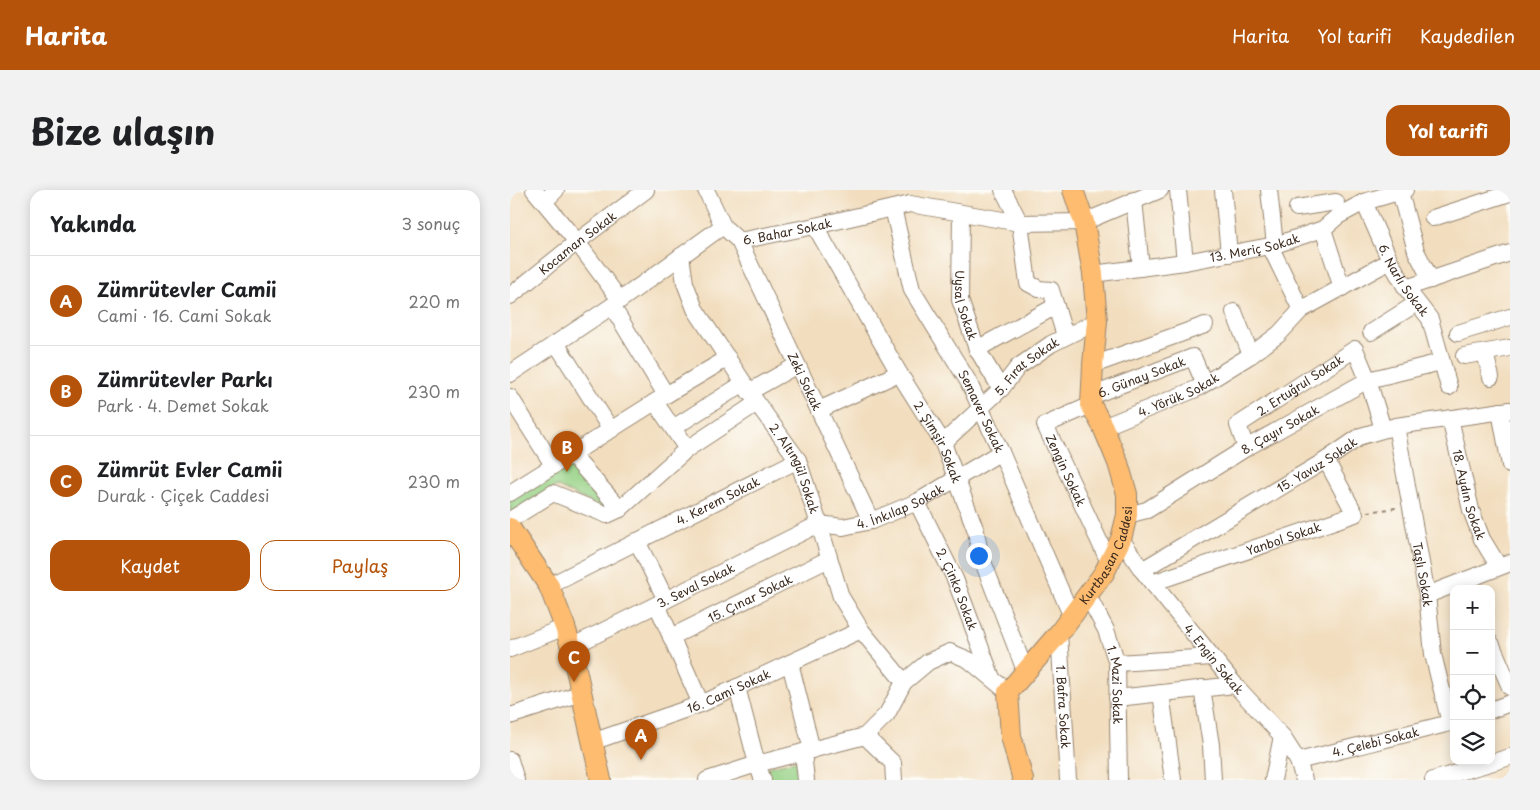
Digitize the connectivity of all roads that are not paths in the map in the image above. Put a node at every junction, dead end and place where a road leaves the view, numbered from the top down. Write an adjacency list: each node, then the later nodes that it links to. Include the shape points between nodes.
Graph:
1 (556, 190): 13 (street)
2 (646, 190): 27 (street, Kocaman Sokak)
3 (706, 190): 24 (street, 6. Bahar Sokak)
4 (899, 190): 17 (street)
5 (1003, 190): 23 (street)
6 (1073, 190): 22 (main road)
7 (1160, 190): 14 (street)
8 (1178, 190): 34 (street)
9 (1223, 190): 31 (street)
10 (1269, 190): 29 (street)
11 (1402, 191): 15 (street, 13. Meriç Sokak); 37 (street, via 1416,251)
12 (1510, 193): 21 (street)
13 (539, 196): 27 (street)
14 (1134, 200): 22 (street); 35 (street)
15 (1364, 202): 16 (street, 13. Meriç Sokak); 33 (street, 6. Narlı Sokak)
16 (1336, 203): 19 (street); 26 (street, 13. Meriç Sokak)
17 (910, 204): 18 (street, 6. Bahar Sokak); 20 (street, 6. Bahar Sokak)
18 (893, 208): 25 (street, 6. Bahar Sokak); 73 (street, Semaver Sokak, via 912,290 968,382)
19 (1297, 208)
20 (961, 214): 23 (street, 6. Bahar Sokak); 53 (street, Uysal Sokak, via 960,300)
21 (1433, 218)
22 (1084, 222): 23 (street, 6. Bahar Sokak); 36 (main road)
23 (1020, 223): 43 (street, via 1028,283 1039,290 1051,290)
24 (723, 226): 28 (street, 6. Bahar Sokak); 32 (street)
25 (815, 226): 28 (street, 6. Bahar Sokak); 62 (street, 2. Şimşir Sokak)
26 (1323, 229): 29 (street, 13. Meriç Sokak); 38 (street)
27 (576, 242): 40 (street, Kocaman Sokak); 41 (street)
28 (739, 242): 60 (street, Zeki Sokak)
29 (1272, 246): 31 (street, 13. Meriç Sokak); 44 (street)
30 (1510, 253): 37 (street)
31 (1229, 254): 34 (street, 13. Meriç Sokak)
32 (681, 256): 41 (street); 58 (street, 2. Altıngül Sokak, via 684,283 695,309)
33 (1390, 261): 38 (street, 4. Yörük Sokak); 39 (street, 6. Narlı Sokak)
34 (1185, 262): 35 (street, 13. Meriç Sokak)
35 (1141, 268): 36 (street, 13. Meriç Sokak)
36 (1093, 274): 47 (main road)
37 (1431, 280): 39 (street)
38 (1342, 288): 44 (street, 4. Yörük Sokak)
39 (1406, 288): 42 (street, 6. Narlı Sokak)
40 (510, 296)
41 (616, 303): 52 (street); 71 (street)
42 (1417, 303): 49 (street); 59 (street, 6. Narlı Sokak, via 1430,319)
43 (1056, 306): 51 (street); 53 (street)
44 (1301, 310): 56 (street, 4. Yörük Sokak, via 1279,334)
45 (1234, 312): 56 (street)
46 (1510, 317): 50 (street)
47 (1097, 321): 51 (street, 5. Fırat Sokak); 61 (main road)
48 (1205, 325): 61 (street)
49 (1371, 332)
50 (1458, 333)
51 (1065, 336): 68 (street, 5. Fırat Sokak, via 1018,367)
52 (556, 344): 63 (street); 80 (street)
53 (977, 349): 68 (street, Uysal Sokak)
54 (1510, 350): 55 (street)
55 (1485, 353): 57 (street); 64 (street)
56 (1251, 355): 66 (street, 4. Yörük Sokak)
57 (1464, 356)
58 (728, 358): 69 (street, 2. Altıngül Sokak); 71 (street)
59 (1441, 362): 65 (street, 8. Çayır Sokak); 67 (street, 6. Narlı Sokak)
60 (797, 365): 69 (street); 74 (street, Zeki Sokak)
61 (1092, 365): 72 (main road)
62 (898, 373): 74 (street); 81 (street, 2. Şimşir Sokak)
63 (510, 374)
64 (1491, 377)
65 (1368, 380): 78 (street, Taşlı Sokak); 82 (street, 8. Çayır Sokak); 82 (street, 2. Ertuğrul Sokak, via 1355,349 1238,425)
66 (1204, 383): 72 (street, 6. Günay Sokak, via 1193,357); 77 (street, 4. Yörük Sokak)
67 (1449, 387)
68 (1001, 389): 73 (street, 5. Fırat Sokak)
69 (750, 393): 79 (street); 83 (street); 86 (street, 2. Altıngül Sokak)
70 (510, 397): 89 (street)
71 (660, 399): 79 (street); 80 (street)
72 (1091, 401): 77 (main road, Kurtbasan Caddesi); 103 (street, Zengin Sokak, via 1045,425)
73 (980, 409): 81 (street, 5. Fırat Sokak); 84 (street, Semaver Sokak)
74 (818, 410): 97 (street, Zeki Sokak)
75 (1505, 410): 76 (street, 15. Yavuz Sokak); 88 (street)
76 (1450, 418): 78 (street, 15. Yavuz Sokak); 104 (street, 18. Aydın Sokak, via 1471,510 1482,539)
77 (1104, 427): 95 (main road, Kurtbasan Caddesi, via 1127,494)
78 (1390, 427): 87 (street, 15. Yavuz Sokak, via 1361,436); 110 (street, Taşlı Sokak, via 1411,506)
79 (673, 428): 83 (street)
80 (611, 430): 85 (street)
81 (943, 443): 90 (street, 2. Şimşir Sokak)
82 (1246, 448): 95 (street, 8. Çayır Sokak, via 1147,510)
83 (687, 449): 94 (street)
84 (1001, 452): 90 (street, 4. İnkılap Sokak); 112 (street, Semaver Sokak)
85 (571, 454): 89 (street); 94 (street)
86 (798, 460): 98 (street, 2. Altıngül Sokak); 101 (street, 4. Kerem Sokak)
87 (1326, 460): 105 (street, 15. Yavuz Sokak); 105 (street, Yanbol Sokak, via 1356,514)
88 (1510, 465)
89 (548, 468): 91 (street); 92 (street)
90 (957, 479): 93 (street, 4. İnkılap Sokak); 123 (street, 2. Şimşir Sokak, via 976,531 980,554)
91 (510, 493)
92 (553, 493): 94 (street, via 607,515); 96 (street)
93 (917, 502): 97 (street, 4. İnkılap Sokak); 124 (street, 2. Çinko Sokak, via 955,579)
94 (620, 509)
95 (1127, 515): 100 (main road, Kurtbasan Caddesi)
96 (510, 520)
97 (871, 521): 98 (street, 4. İnkılap Sokak, via 842,527)
98 (819, 524): 102 (street, 2. Altıngül Sokak); 111 (street, 3. Seval Sokak)
99 (510, 528): 107 (main road)
100 (1121, 539): 103 (main road, Kurtbasan Caddesi); 105 (street, 4. Engin Sokak)
101 (637, 542): 107 (street, 4. Kerem Sokak); 111 (street)
102 (829, 559): 114 (street, 2. Altıngül Sokak, via 841,597); 116 (street, 15. Çınar Sokak)
103 (1109, 562): 109 (main road, Kurtbasan Caddesi)
104 (1505, 565): 106 (street)
105 (1147, 576): 120 (street, 4. Engin Sokak)
106 (1463, 585)
107 (549, 586): 113 (main road)
108 (1450, 589): 110 (street)
109 (1088, 596): 112 (main road, Kurtbasan Caddesi); 121 (street, 1. Mazi Sokak, via 1106,630)
110 (1427, 596): 138 (street, Taşlı Sokak, via 1433,654)
111 (661, 602): 116 (street); 117 (street, 3. Seval Sokak)
112 (1072, 617): 115 (main road, Kurtbasan Caddesi)
113 (566, 627): 117 (main road); 118 (street)
114 (861, 630): 122 (street, 16. Cami Sokak); 125 (street, 2. Altıngül Sokak)
115 (1059, 633): 123 (main road, Kurtbasan Caddesi); 155 (street, 1. Bafra Sokak)
116 (671, 637): 135 (street)
117 (571, 648): 130 (main road)
118 (510, 649)
119 (1495, 652): 128 (street)
120 (1212, 657): 121 (street); 126 (street, 4. Engin Sokak)
121 (1117, 662): 133 (street, 1. Mazi Sokak)
122 (790, 663): 127 (street, 16. Cami Sokak); 143 (street)
123 (1026, 673): 131 (main road, Kurtbasan Caddesi)
124 (992, 678): 125 (street, via 969,660 950,652 928,662); 131 (street)
125 (904, 682): 140 (street, via 887,714)
126 (1234, 685): 129 (street); 141 (street, 4. Engin Sokak)
127 (737, 687): 135 (street, 16. Cami Sokak); 147 (street)
128 (1510, 687)
129 (1202, 688): 132 (street); 158 (street, via 1212,745)
130 (582, 692): 137 (street); 142 (main road)
131 (1008, 692): 154 (main road, via 1012,736)
132 (1161, 693): 133 (street); 157 (street)
133 (1117, 698): 156 (street, 1. Mazi Sokak)
134 (1510, 703): 136 (street)
135 (701, 704): 142 (street, 16. Cami Sokak)
136 (1495, 709)
137 (510, 716)
138 (1451, 720)
139 (1450, 723): 146 (street, 4. Çelebi Sokak)
140 (865, 736): 143 (street); 153 (street, via 893,763)
141 (1282, 736): 146 (street, 4. Engin Sokak); 159 (street)
142 (592, 742): 149 (main road)
143 (808, 751): 147 (street); 152 (street)
144 (1510, 757): 161 (street)
145 (510, 760): 148 (street)
146 (1298, 761): 160 (street, 4. Engin Sokak)
147 (757, 764): 150 (street); 151 (street)
148 (516, 780)
149 (601, 780)
150 (707, 780)
151 (763, 780)
152 (806, 780)
153 (894, 780)
154 (1023, 780)
155 (1068, 780)
156 (1119, 780)
157 (1173, 780)
158 (1213, 780)
159 (1273, 780)
160 (1304, 780)
161 (1433, 780)

